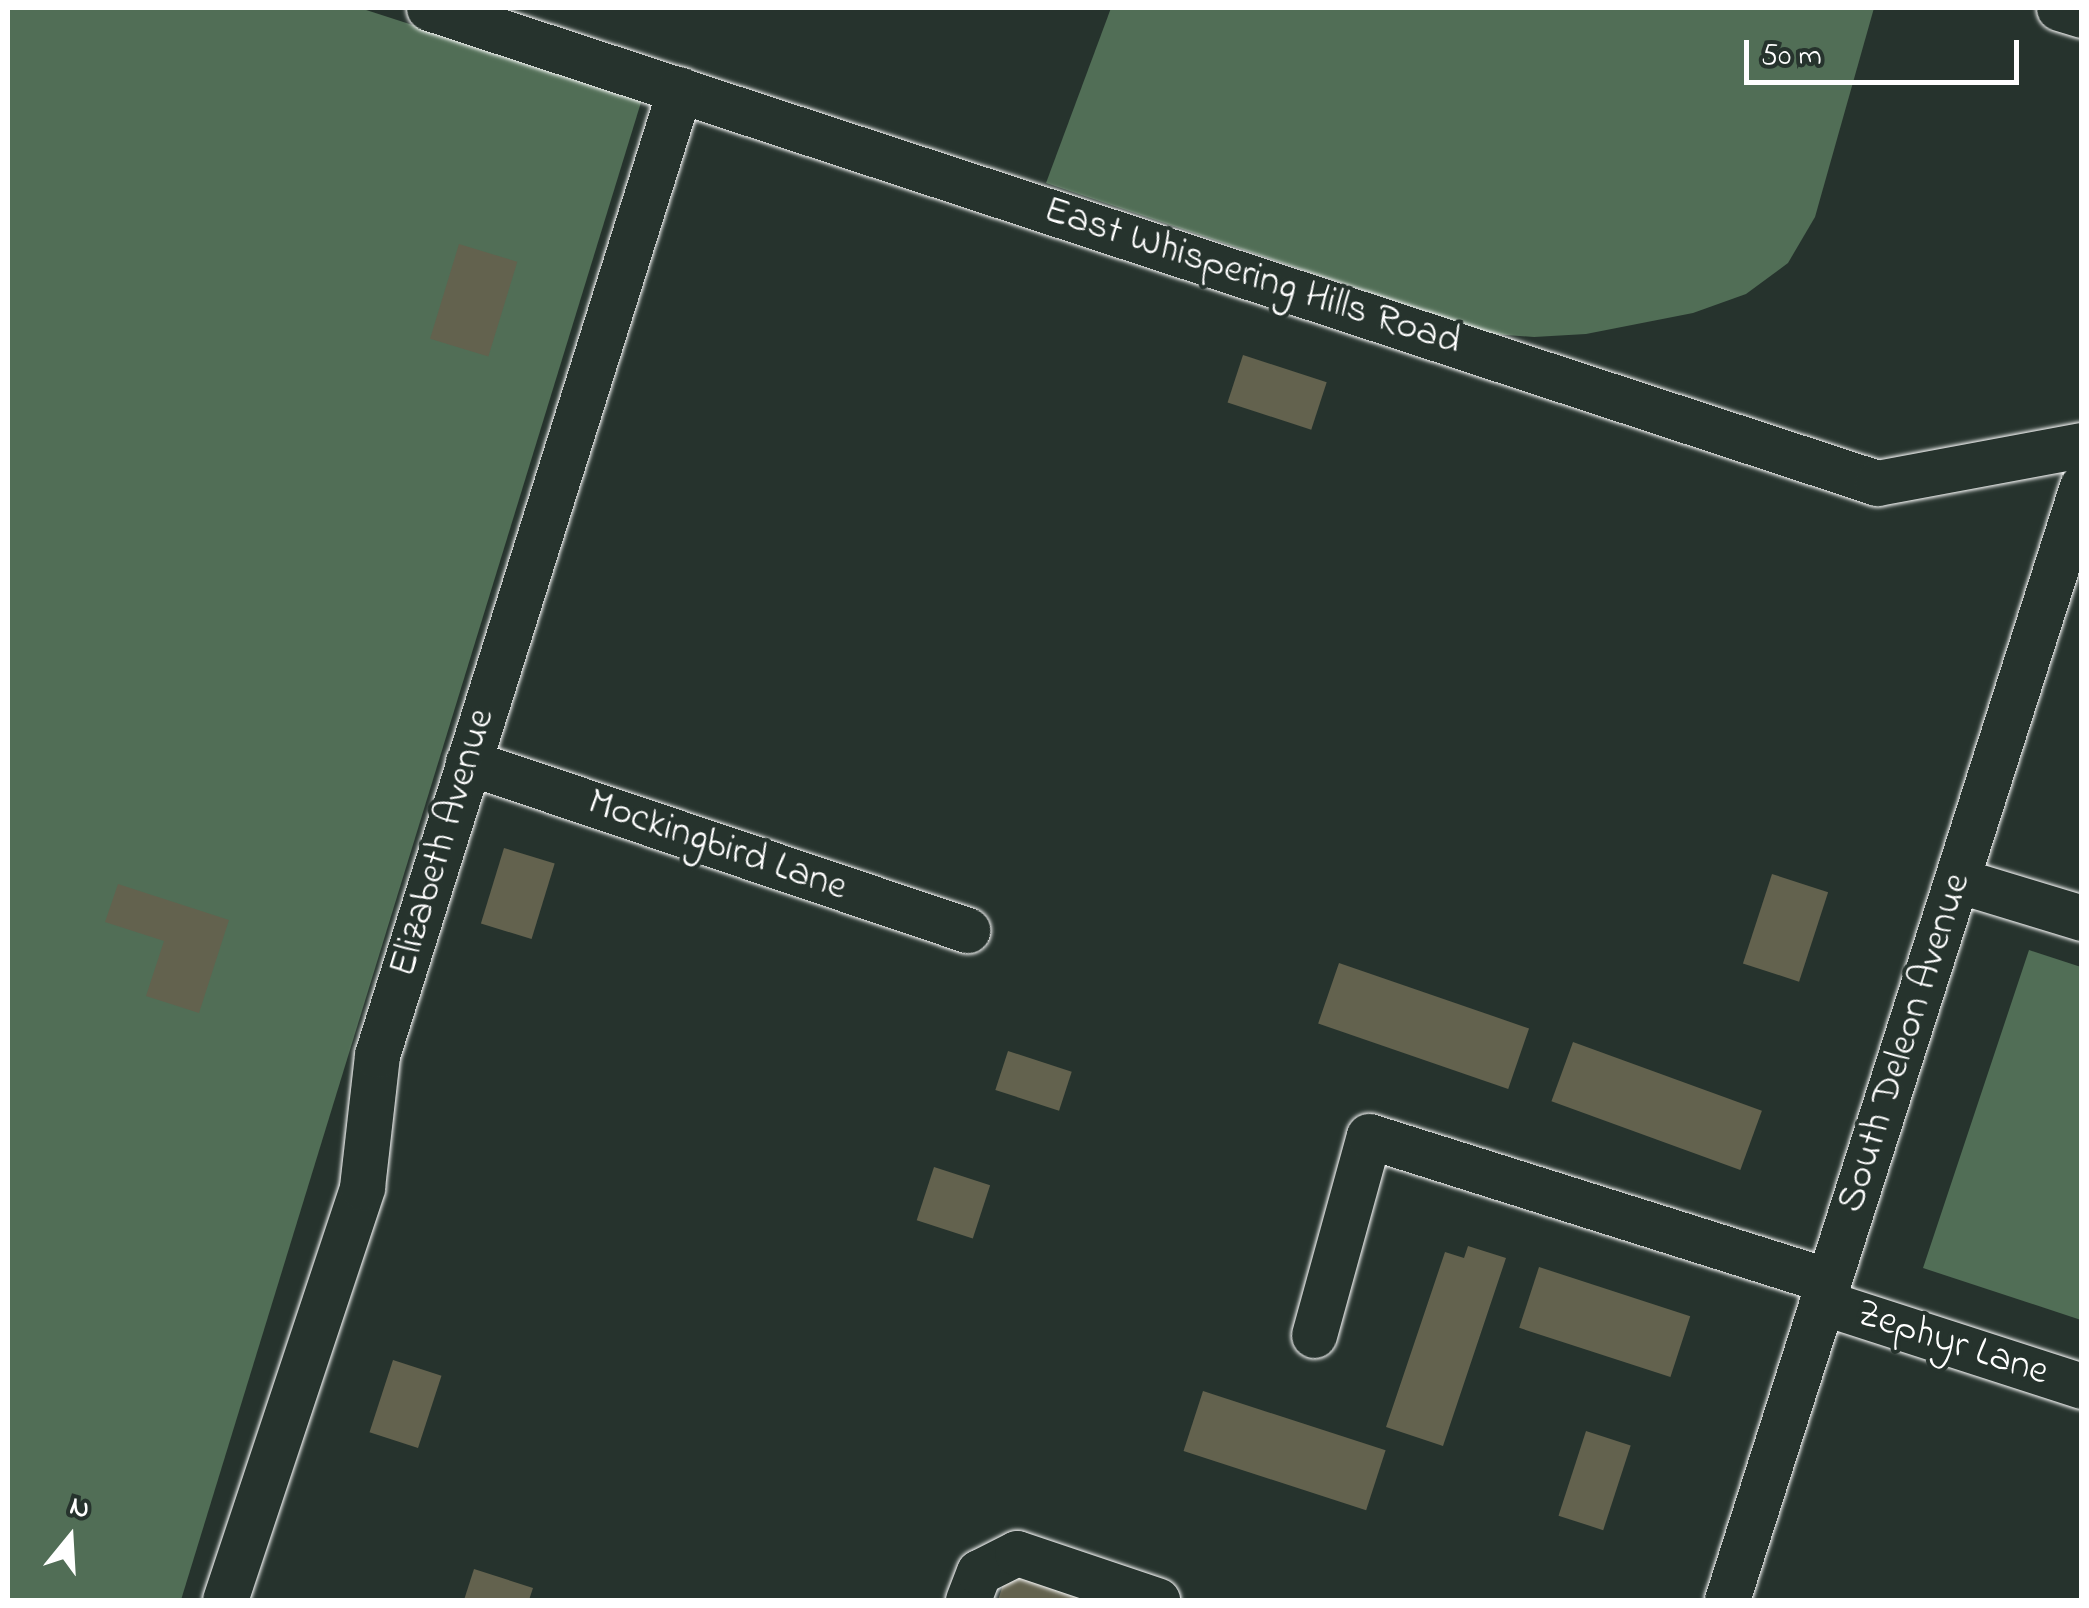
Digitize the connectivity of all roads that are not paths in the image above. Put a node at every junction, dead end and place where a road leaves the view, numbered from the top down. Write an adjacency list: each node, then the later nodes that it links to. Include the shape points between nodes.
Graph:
1 (429, 8): 4 (street, East Whispering Hills Road)
2 (2059, 8): 3 (street)
3 (2082, 15)
4 (680, 89): 5 (street, East Whispering Hills Road, via 1876,483); 7 (street, Elizabeth Avenue)
5 (2082, 445)
6 (2082, 486): 8 (street, South Deleon Avenue)
7 (468, 762): 10 (street, Mockingbird Lane); 14 (street, Elizabeth Avenue, via 377,1055 362,1187)
8 (1956, 880): 9 (street); 11 (street, South Deleon Avenue)
9 (2082, 918)
10 (967, 930)
11 (1826, 1292): 12 (street, Zephyr Lane, via 1369,1136); 13 (street, Zephyr Lane); 17 (street, South Deleon Avenue)
12 (1314, 1335)
13 (2082, 1386)
14 (225, 1600)
15 (968, 1600): 16 (street, via 978,1572 1017,1553)
16 (1156, 1600)
17 (1727, 1600)

